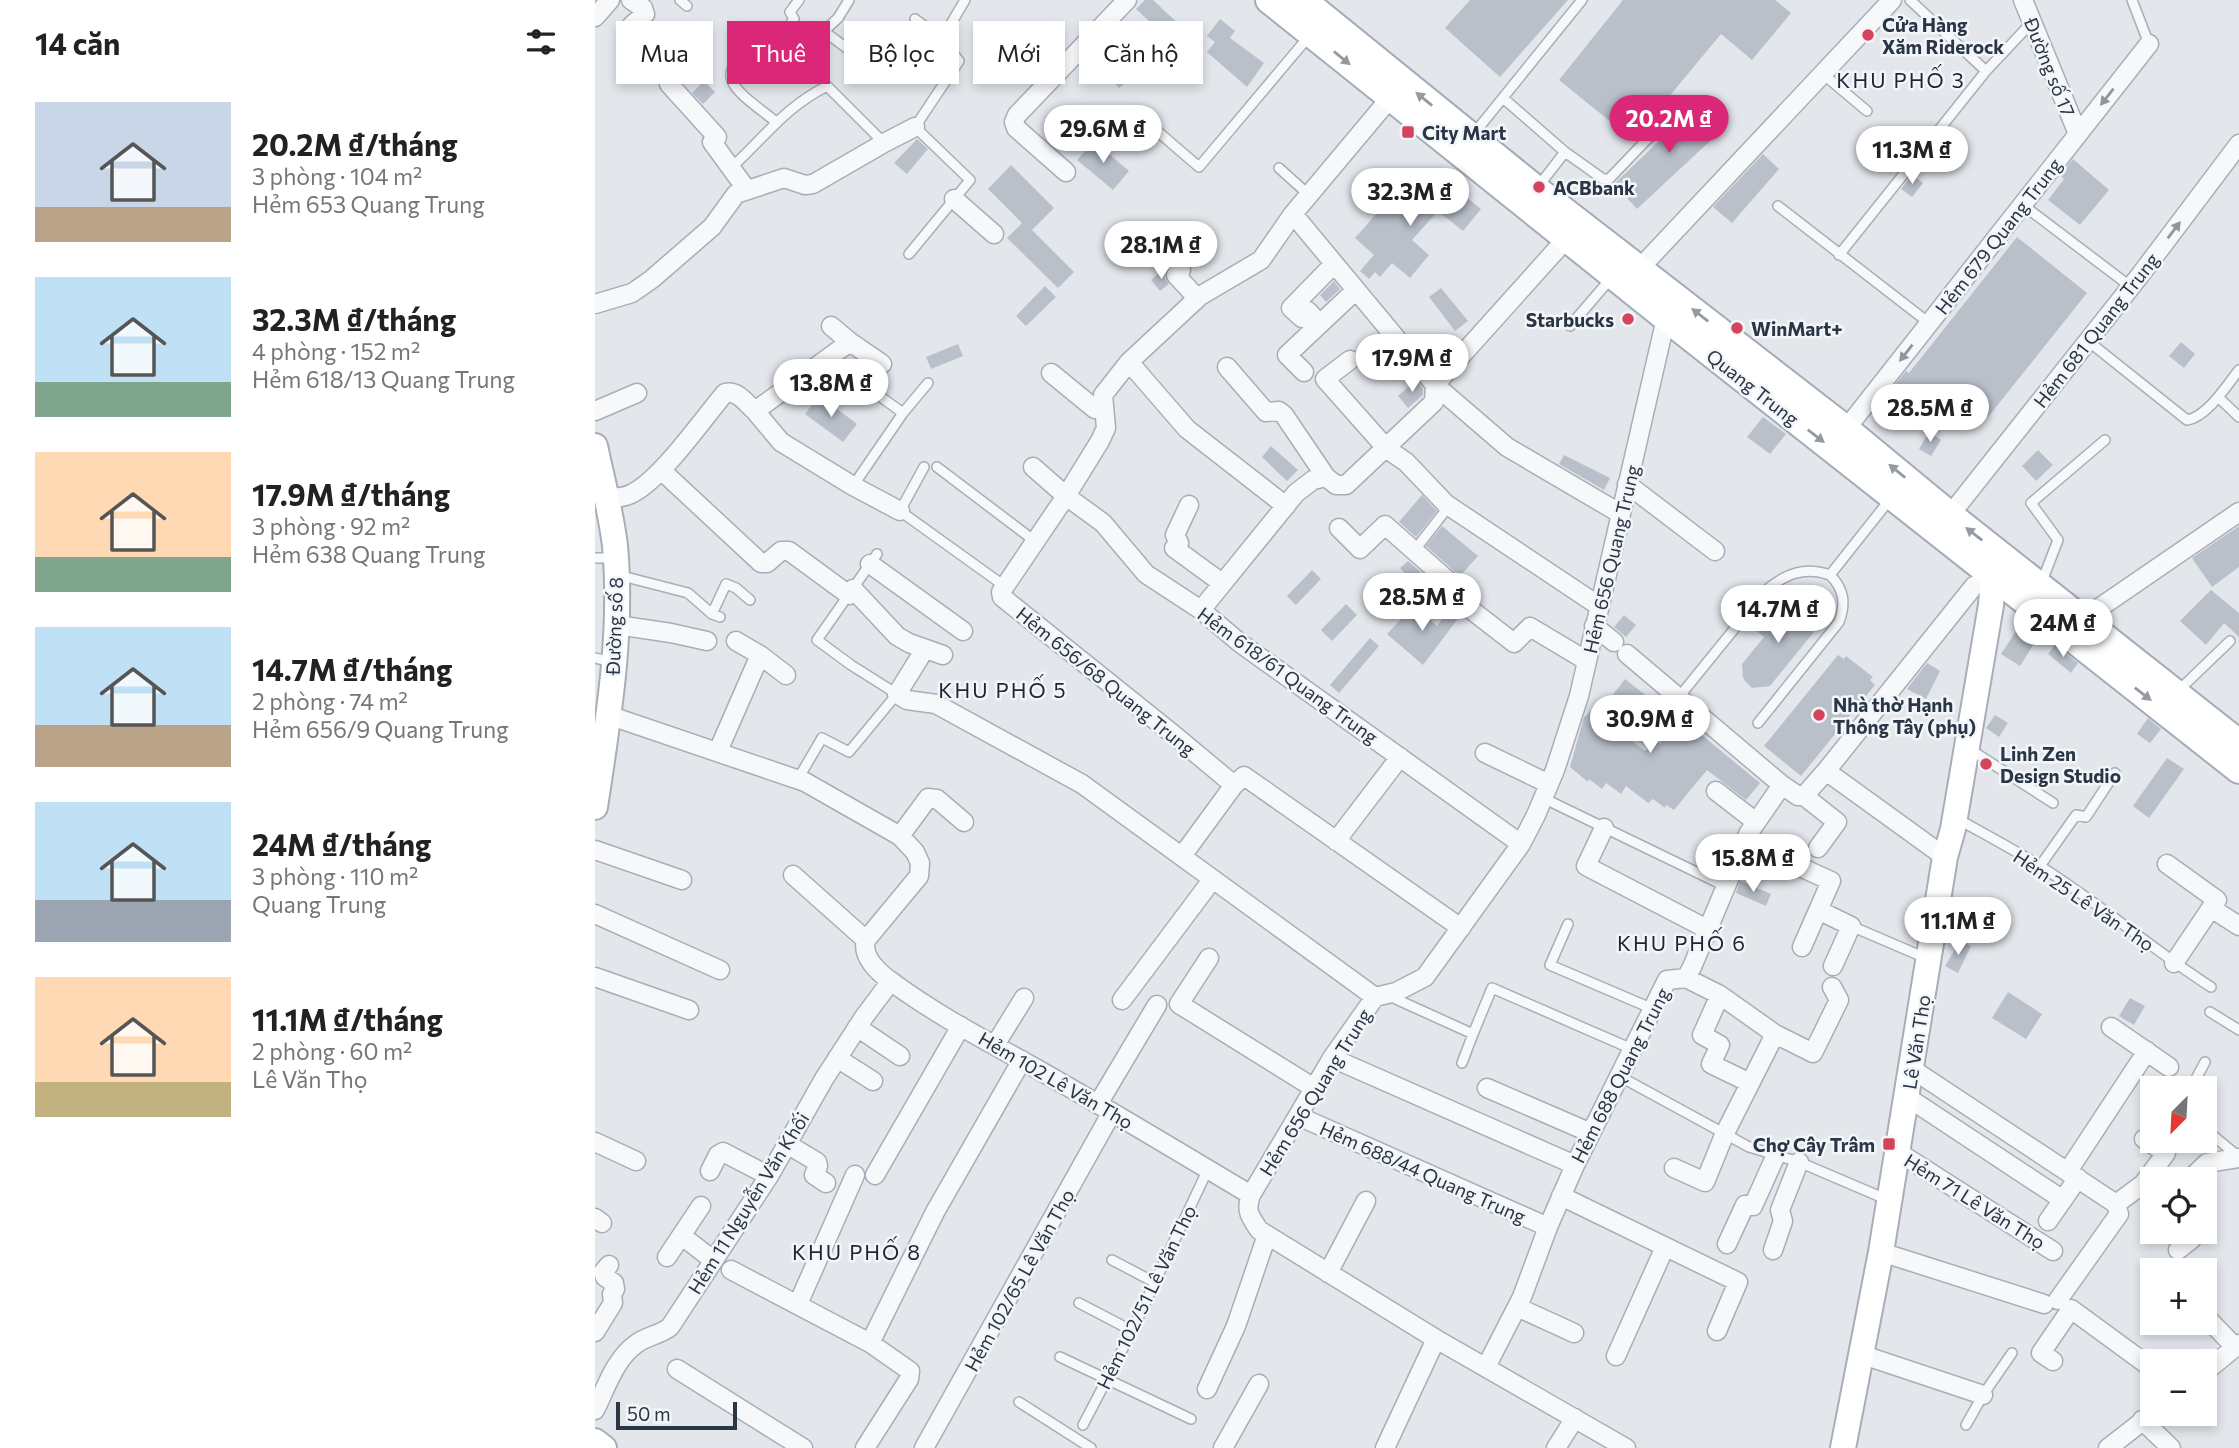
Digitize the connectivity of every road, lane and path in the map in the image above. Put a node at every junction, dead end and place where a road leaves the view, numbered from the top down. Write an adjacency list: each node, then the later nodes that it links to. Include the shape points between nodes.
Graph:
1 (610, 0): 14 (street)
2 (631, 0): 16 (street, via 645,10)
3 (799, 0): 33 (lane, via 790,12 794,19 767,56 759,49 730,70 734,87)
4 (849, 0): 20 (lane)
5 (965, 0): 18 (lane)
6 (1127, 0): 43 (street, via 1014,122)
7 (1269, 0): 21 (main road, Quang Trung)
8 (1582, 0): 30 (lane)
9 (1892, 0): 26 (street)
10 (1910, 0): 25 (lane)
11 (2023, 0): 19 (street, Đường số 17)
12 (2132, 0): 23 (lane)
13 (1311, 2): 37 (main road, Quang Trung, one-way to 13)
14 (595, 17)
15 (915, 19): 17 (lane)
16 (637, 21)
17 (918, 21)
18 (953, 21)
19 (2032, 22): 25 (lane); 36 (street, Đường số 17)
20 (830, 27)
21 (1311, 34): 29 (main road, Quang Trung, one-way to 29); 35 (lane, via 1199,167)
22 (830, 36): 24 (lane)
23 (2149, 44): 36 (street, Hẻm 679 Quang Trung, one-way to 36)
24 (844, 46)
25 (1986, 71): 55 (lane)
26 (1823, 74): 32 (lane); 57 (street)
27 (669, 84): 41 (street, via 717,137 712,142)
28 (944, 84): 34 (lane)
29 (1391, 97): 45 (street); 46 (main road, Quang Trung)
30 (1503, 98): 37 (lane); 40 (lane)
31 (1681, 104): 40 (lane, via 1609,178 1598,176)
32 (1867, 111)
33 (776, 122): 38 (lane, via 805,97 827,86); 41 (lane)
34 (915, 127): 38 (street); 47 (lane, via 970,180)
35 (1156, 130)
36 (2078, 134): 48 (street, Hẻm 679 Quang Trung)
37 (1471, 137): 46 (main road, Quang Trung)
38 (884, 143): 44 (street, via 813,184 785,177)
39 (2239, 144): 59 (street, Hẻm 681 Quang Trung, one-way to 39)
40 (1565, 152): 46 (lane)
41 (732, 167): 44 (street)
42 (1279, 168): 45 (lane)
43 (1066, 172)
44 (747, 190): 62 (street, via 736,194 712,227 652,279 632,293)
45 (1310, 195): 50 (street)
46 (1530, 197): 52 (main road, Quang Trung); 57 (main road, Quang Trung)
47 (954, 199): 51 (street); 54 (lane)
48 (2022, 205): 59 (lane); 64 (street, Hẻm 679 Quang Trung)
49 (1778, 206): 55 (lane)
50 (1293, 214): 56 (street); 61 (street, via 1261,260)
51 (994, 234)
52 (1567, 238): 58 (main road, Quang Trung); 79 (street)
53 (1179, 247): 61 (street, via 1171,258 1181,270 1176,275)
54 (909, 254)
55 (1839, 255): 64 (lane)
56 (1334, 264): 60 (street); 65 (street, via 1290,308 1301,318 1308,311)
57 (1640, 268): 87 (main road, Quang Trung, one-way to 57)
58 (1613, 275): 63 (main road, Quang Trung); 67 (lane)
59 (2131, 287): 68 (street, Hẻm 681 Quang Trung)
60 (1356, 290): 65 (street); 79 (street)
61 (1197, 298): 72 (street)
62 (595, 304)
63 (1666, 318): 96 (street, Hẻm 656 Quang Trung); 100 (main road, Quang Trung, one-way to 100)
64 (1930, 323): 87 (street, Hẻm 679 Quang Trung, one-way to 87)
65 (1320, 324): 76 (street, via 1287,355)
66 (831, 326): 69 (street)
67 (1570, 326)
68 (2088, 341): 81 (lane, via 2187,420 2196,419); 107 (street, Hẻm 681 Quang Trung)
69 (850, 342): 70 (street); 73 (street)
70 (827, 358): 84 (street); 85 (lane)
71 (1350, 360): 90 (street, via 1325,379)
72 (1129, 362): 82 (street, via 1103,396); 102 (street, via 1187,429)
73 (882, 364)
74 (1227, 368): 95 (street, via 1266,412 1284,415)
75 (2239, 370): 81 (lane)
76 (1304, 372)
77 (1051, 373): 82 (street, via 1095,409)
78 (928, 383): 85 (lane)
79 (1435, 384): 90 (street, via 1434,402); 106 (street, via 1507,447)
80 (637, 393): 83 (street)
81 (2218, 397): 86 (lane)
82 (1103, 406): 98 (street, via 1106,428)
83 (595, 411)
84 (755, 411): 94 (street, Hẻm 656/68 Quang Trung, via 737,394 725,393); 97 (street, Hẻm 656/68 Quang Trung, via 781,442)
85 (903, 413): 97 (lane)
86 (2239, 417)
87 (1846, 429): 107 (main road, Quang Trung, one-way to 87)
88 (2105, 440): 118 (lane, via 2031,503 2058,540)
89 (595, 446): 99 (main road, Đường số 8)
90 (1387, 449): 95 (street, via 1346,485 1336,485); 103 (street)
91 (924, 467): 104 (lane)
92 (937, 467): 109 (lane)
93 (1033, 467): 98 (street, Hẻm 618/61 Quang Trung)
94 (661, 470): 99 (street, via 634,493); 119 (street, via 761,563 789,551)
95 (1327, 477): 102 (street, via 1313,480)
96 (1627, 484): 106 (street, Hẻm 656 Quang Trung); 111 (street)
97 (852, 486): 104 (street, Hẻm 656/68 Quang Trung)
98 (1066, 496): 109 (street); 122 (street, Hẻm 618/61 Quang Trung, via 1103,523 1146,574)
99 (607, 497): 113 (main road, Đường số 8)
100 (1892, 497): 114 (main road, Quang Trung); 115 (lane)
101 (1189, 505): 116 (street, via 1174,548)
102 (1286, 506): 116 (street)
103 (1449, 506): 110 (lane); 121 (street)
104 (900, 512): 117 (lane, Hẻm 656/68 Quang Trung)
105 (2239, 512): 123 (street)
106 (1621, 514): 121 (street, Hẻm 656 Quang Trung)
107 (1950, 514): 114 (main road, Quang Trung, one-way to 107)
108 (1339, 528): 110 (street, via 1360,549 1385,525)
109 (1036, 542): 117 (street)
110 (1414, 551): 134 (street, via 1453,585 1465,605 1514,643 1530,627)
111 (1715, 551)
112 (874, 559): 119 (lane); 126 (street)
113 (609, 564): 120 (lane, via 688,593 716,616 726,584); 124 (main road, Đường số 8)
114 (1996, 565): 118 (main road, Quang Trung); 142 (main road, Lê Văn Thọ); 146 (main road, Quang Trung, one-way to 146); 147 (street, via 1974,586)
115 (1829, 575): 138 (lane, via 1797,571 1776,582); 140 (lane, via 1843,594 1839,622)
116 (1222, 583): 122 (street)
117 (1003, 585): 150 (street, Hẻm 656/68 Quang Trung, via 1002,597)
118 (2041, 586): 123 (main road, Quang Trung)
119 (851, 592): 131 (street, via 897,636); 137 (lane, via 817,640)
120 (750, 600)
121 (1599, 606): 125 (street, Hẻm 656 Quang Trung)
122 (1201, 610): 145 (street, Hẻm 618/61 Quang Trung)
123 (2083, 619): 136 (main road, Quang Trung)
124 (617, 625): 127 (street); 133 (main road, Đường số 8)
125 (1594, 625): 134 (street, Hẻm 656 Quang Trung); 138 (street)
126 (963, 631)
127 (706, 641)
128 (736, 641): 130 (street)
129 (2230, 641): 136 (lane)
130 (760, 655): 135 (street); 143 (street)
131 (943, 655)
132 (920, 657): 137 (street)
133 (605, 660): 139 (main road, Đường số 8)
134 (1587, 662): 152 (street, Hẻm 656 Quang Trung)
135 (786, 675)
136 (2176, 693): 141 (main road, Quang Trung)
137 (897, 694): 149 (lane, via 849,752 823,738); 167 (street, via 936,704 1082,784)
138 (1679, 697): 151 (street)
139 (608, 715): 143 (street); 156 (main road, Đường số 8)
140 (1758, 723)
141 (2239, 743)
142 (1967, 747): 155 (lane); 157 (main road, Lê Văn Thọ)
143 (718, 751): 149 (street)
144 (1485, 753): 152 (street)
145 (1400, 757): 162 (street); 164 (street, Hẻm 618/61 Quang Trung)
146 (2239, 770)
147 (1826, 771): 154 (street); 168 (street)
148 (2115, 773): 170 (lane, via 2087,817 2076,815)
149 (798, 779): 161 (street)
150 (1234, 785): 162 (street, via 1244,776); 167 (street)
151 (1782, 785): 154 (street); 159 (street, Hẻm 688 Quang Trung)
152 (1546, 791): 160 (lane); 164 (street, Hẻm 656 Quang Trung)
153 (1716, 791): 159 (street)
154 (1804, 796): 165 (street, via 1837,822)
155 (2053, 803)
156 (595, 807)
157 (1955, 817): 168 (main road, Lê Văn Thọ); 170 (lane, Hẻm 25 Lê Văn Thọ)
158 (964, 822): 161 (street, via 937,799 928,798)
159 (1756, 822): 163 (street, Hẻm 688 Quang Trung)
160 (1604, 828): 174 (lane); 182 (street, via 1586,866)
161 (900, 836): 183 (street, via 915,852 919,876)
162 (1336, 841): 181 (street)
163 (1745, 842): 174 (street, Hẻm 688 Quang Trung); 176 (street, via 1831,881)
164 (1521, 844): 181 (street, Hẻm 656 Quang Trung)
165 (1818, 848)
166 (595, 850): 172 (street)
167 (1182, 856): 173 (street)
168 (1945, 857): 186 (main road, Lê Văn Thọ)
169 (2168, 864): 175 (street, via 2217,900)
170 (2040, 866): 187 (lane, Hẻm 25 Lê Văn Thọ)
171 (793, 875): 183 (street)
172 (682, 880)
173 (1212, 880): 196 (street); 198 (street)
174 (1725, 886): 182 (street, Hẻm 688 Quang Trung)
175 (2211, 908): 180 (street); 187 (street)
176 (1820, 911): 179 (street); 184 (street)
177 (595, 914): 189 (street)
178 (1568, 924): 200 (lane, via 1550,965)
179 (1851, 926): 186 (lane); 188 (street)
180 (2239, 926)
181 (1461, 928): 196 (street, Hẻm 656 Quang Trung, via 1425,977)
182 (1707, 929): 191 (street, Hẻm 688 Quang Trung)
183 (866, 940): 192 (street, Hẻm 102 Lê Văn Thọ, via 868,958)
184 (1802, 947)
185 (1209, 958): 224 (street, via 1179,1004)
186 (1930, 960): 219 (main road, Lê Văn Thọ)
187 (2174, 963): 194 (lane, Hẻm 25 Lê Văn Thọ)
188 (1833, 966)
189 (720, 970)
190 (595, 977): 201 (street)
191 (1686, 978): 195 (street); 200 (street, Hẻm 688 Quang Trung, via 1667,980)
192 (891, 981): 203 (street, Hẻm 102 Lê Văn Thọ); 204 (street, Hẻm 11 Nguyễn Văn Khối)
193 (1832, 986): 208 (street, via 1839,1000 1813,1053)
194 (2211, 987)
195 (1720, 995): 208 (street); 223 (street, via 1702,1035 1720,1045 1711,1064)
196 (1380, 996): 207 (lane); 214 (street, Hẻm 656 Quang Trung)
197 (1024, 999): 209 (street)
198 (1122, 1000)
199 (1157, 1005): 227 (street, Hẻm 102/65 Lê Văn Thọ)
200 (1653, 1009): 210 (street, Hẻm 688 Quang Trung)
201 (689, 1010)
202 (2210, 1012): 206 (lane)
203 (961, 1026): 209 (street, Hẻm 102 Lê Văn Thọ); 246 (street)
204 (857, 1027): 212 (street); 213 (street, Hẻm 11 Nguyễn Văn Khối)
205 (2111, 1027): 211 (street)
206 (2239, 1030)
207 (1473, 1034): 210 (lane, via 1492,988); 217 (lane)
208 (1775, 1034): 223 (street)
209 (995, 1045): 215 (street, Hẻm 102 Lê Văn Thọ)
210 (1632, 1049): 220 (street, Hẻm 688 Quang Trung)
211 (2147, 1051): 218 (street); 244 (street)
212 (899, 1056)
213 (837, 1058): 222 (street); 233 (street, Hẻm 11 Nguyễn Văn Khối)
214 (1332, 1058): 224 (street, Hẻm 656 Quang Trung); 239 (street)
215 (1022, 1060): 227 (street, Hẻm 102 Lê Văn Thọ); 285 (street, via 935,1212)
216 (2205, 1062): 221 (lane)
217 (1461, 1063)
218 (2169, 1067)
219 (1912, 1069): 226 (main road, Lê Văn Thọ); 244 (street)
220 (1619, 1076): 229 (street, Hẻm 688 Quang Trung); 230 (lane)
221 (2197, 1076)
222 (873, 1081)
223 (1750, 1083): 230 (street)
224 (1314, 1088): 228 (street, Hẻm 656 Quang Trung)
225 (1487, 1088): 229 (street)
226 (1907, 1097): 234 (main road, Lê Văn Thọ); 253 (street)
227 (1105, 1108): 242 (street, Hẻm 102 Lê Văn Thọ); 312 (street, Hẻm 102/65 Lê Văn Thọ)
228 (1298, 1116): 250 (street, Hẻm 656 Quang Trung); 258 (street, Hẻm 688/44 Quang Trung)
229 (1591, 1133): 239 (street, Hẻm 688 Quang Trung)
230 (1725, 1133): 235 (lane); 241 (street, via 1705,1182)
231 (2217, 1139): 236 (lane)
232 (595, 1142): 237 (street)
233 (787, 1144): 247 (street, Hẻm 11 Nguyễn Văn Khối); 248 (street, via 817,1162 814,1175)
234 (1898, 1152): 254 (main road, Lê Văn Thọ); 266 (street, Hẻm 71 Lê Văn Thọ)
235 (1776, 1155): 238 (lane); 261 (street, via 1753,1206 1745,1205)
236 (2239, 1157): 240 (street)
237 (636, 1161)
238 (1799, 1162): 254 (lane); 264 (street, via 1780,1210 1783,1221)
239 (1575, 1165): 251 (street, Hẻm 688 Quang Trung)
240 (2203, 1167)
241 (1674, 1168)
242 (1208, 1169): 250 (street, Hẻm 102 Lê Văn Thọ); 274 (lane, Hẻm 102/51 Lê Văn Thọ)
243 (710, 1171): 247 (street, via 723,1152)
244 (2073, 1174): 253 (street); 255 (street)
245 (855, 1175): 276 (street)
246 (874, 1175)
247 (769, 1176): 269 (street, Hẻm 11 Nguyễn Văn Khối)
248 (827, 1183)
249 (2140, 1193): 255 (street)
250 (1251, 1195): 259 (street, via 1247,1205 1250,1216)
251 (1562, 1196): 258 (street, Hẻm 688 Quang Trung); 263 (street)
252 (1366, 1200): 273 (street)
253 (2063, 1200): 257 (street)
254 (1890, 1201): 267 (main road, Lê Văn Thọ)
255 (2116, 1204): 277 (street, via 2119,1214)
256 (701, 1206): 260 (street)
257 (2048, 1221)
258 (1548, 1227): 278 (street, Hẻm 688 Quang Trung)
259 (1267, 1235): 273 (street); 298 (street, via 1236,1326)
260 (682, 1236): 268 (street); 269 (street)
261 (1727, 1244)
262 (2185, 1244): 265 (street)
263 (1665, 1247): 280 (street, via 1738,1282); 289 (street)
264 (1773, 1250)
265 (2178, 1250)
266 (2053, 1251)
267 (1881, 1252): 277 (street); 288 (main road, Lê Văn Thọ)
268 (667, 1257)
269 (713, 1260): 301 (street, Hẻm 11 Nguyễn Văn Khối, via 670,1327 624,1355)
270 (1112, 1260): 274 (lane)
271 (608, 1265): 281 (street, via 603,1272 614,1283 613,1303)
272 (731, 1270): 276 (street)
273 (1328, 1273): 284 (street)
274 (1154, 1282): 282 (lane, Hẻm 102/51 Lê Văn Thọ)
275 (1079, 1303): 282 (lane)
276 (798, 1304): 285 (street)
277 (2058, 1305): 291 (street); 292 (street, via 2041,1353)
278 (1517, 1307): 283 (street); 294 (street, Hẻm 688 Quang Trung)
279 (2217, 1327): 286 (street)
280 (1717, 1331)
281 (595, 1332)
282 (1131, 1333): 296 (lane, Hẻm 102/51 Lê Văn Thọ)
283 (1574, 1333)
284 (1436, 1339): 294 (street); 315 (street)
285 (870, 1343): 311 (street, via 910,1371)
286 (2237, 1345): 293 (street)
287 (2012, 1353): 299 (lane)
288 (1863, 1354): 299 (street); 318 (main road, Lê Văn Thọ)
289 (1616, 1356)
290 (1060, 1357): 296 (lane)
291 (2140, 1360)
292 (2053, 1361)
293 (2217, 1362)
294 (1486, 1367): 302 (street)
295 (677, 1368): 310 (street)
296 (1108, 1379): 303 (lane); 305 (lane, Hẻm 102/51 Lê Văn Thọ)
297 (1259, 1384): 314 (street)
298 (1207, 1389)
299 (1983, 1395): 306 (lane)
300 (1019, 1402): 313 (lane)
301 (595, 1410)
302 (1575, 1418): 316 (street); 317 (street)
303 (1191, 1419)
304 (2140, 1423): 319 (street)
305 (1083, 1425)
306 (1966, 1425)
307 (2154, 1426): 320 (street)
308 (595, 1441): 309 (main road)
309 (604, 1448)
310 (803, 1448)
311 (865, 1448)
312 (924, 1448)
313 (1091, 1448)
314 (1223, 1448)
315 (1385, 1448)
316 (1556, 1448)
317 (1626, 1448)
318 (1843, 1448)
319 (2108, 1448)
320 (2171, 1448)

